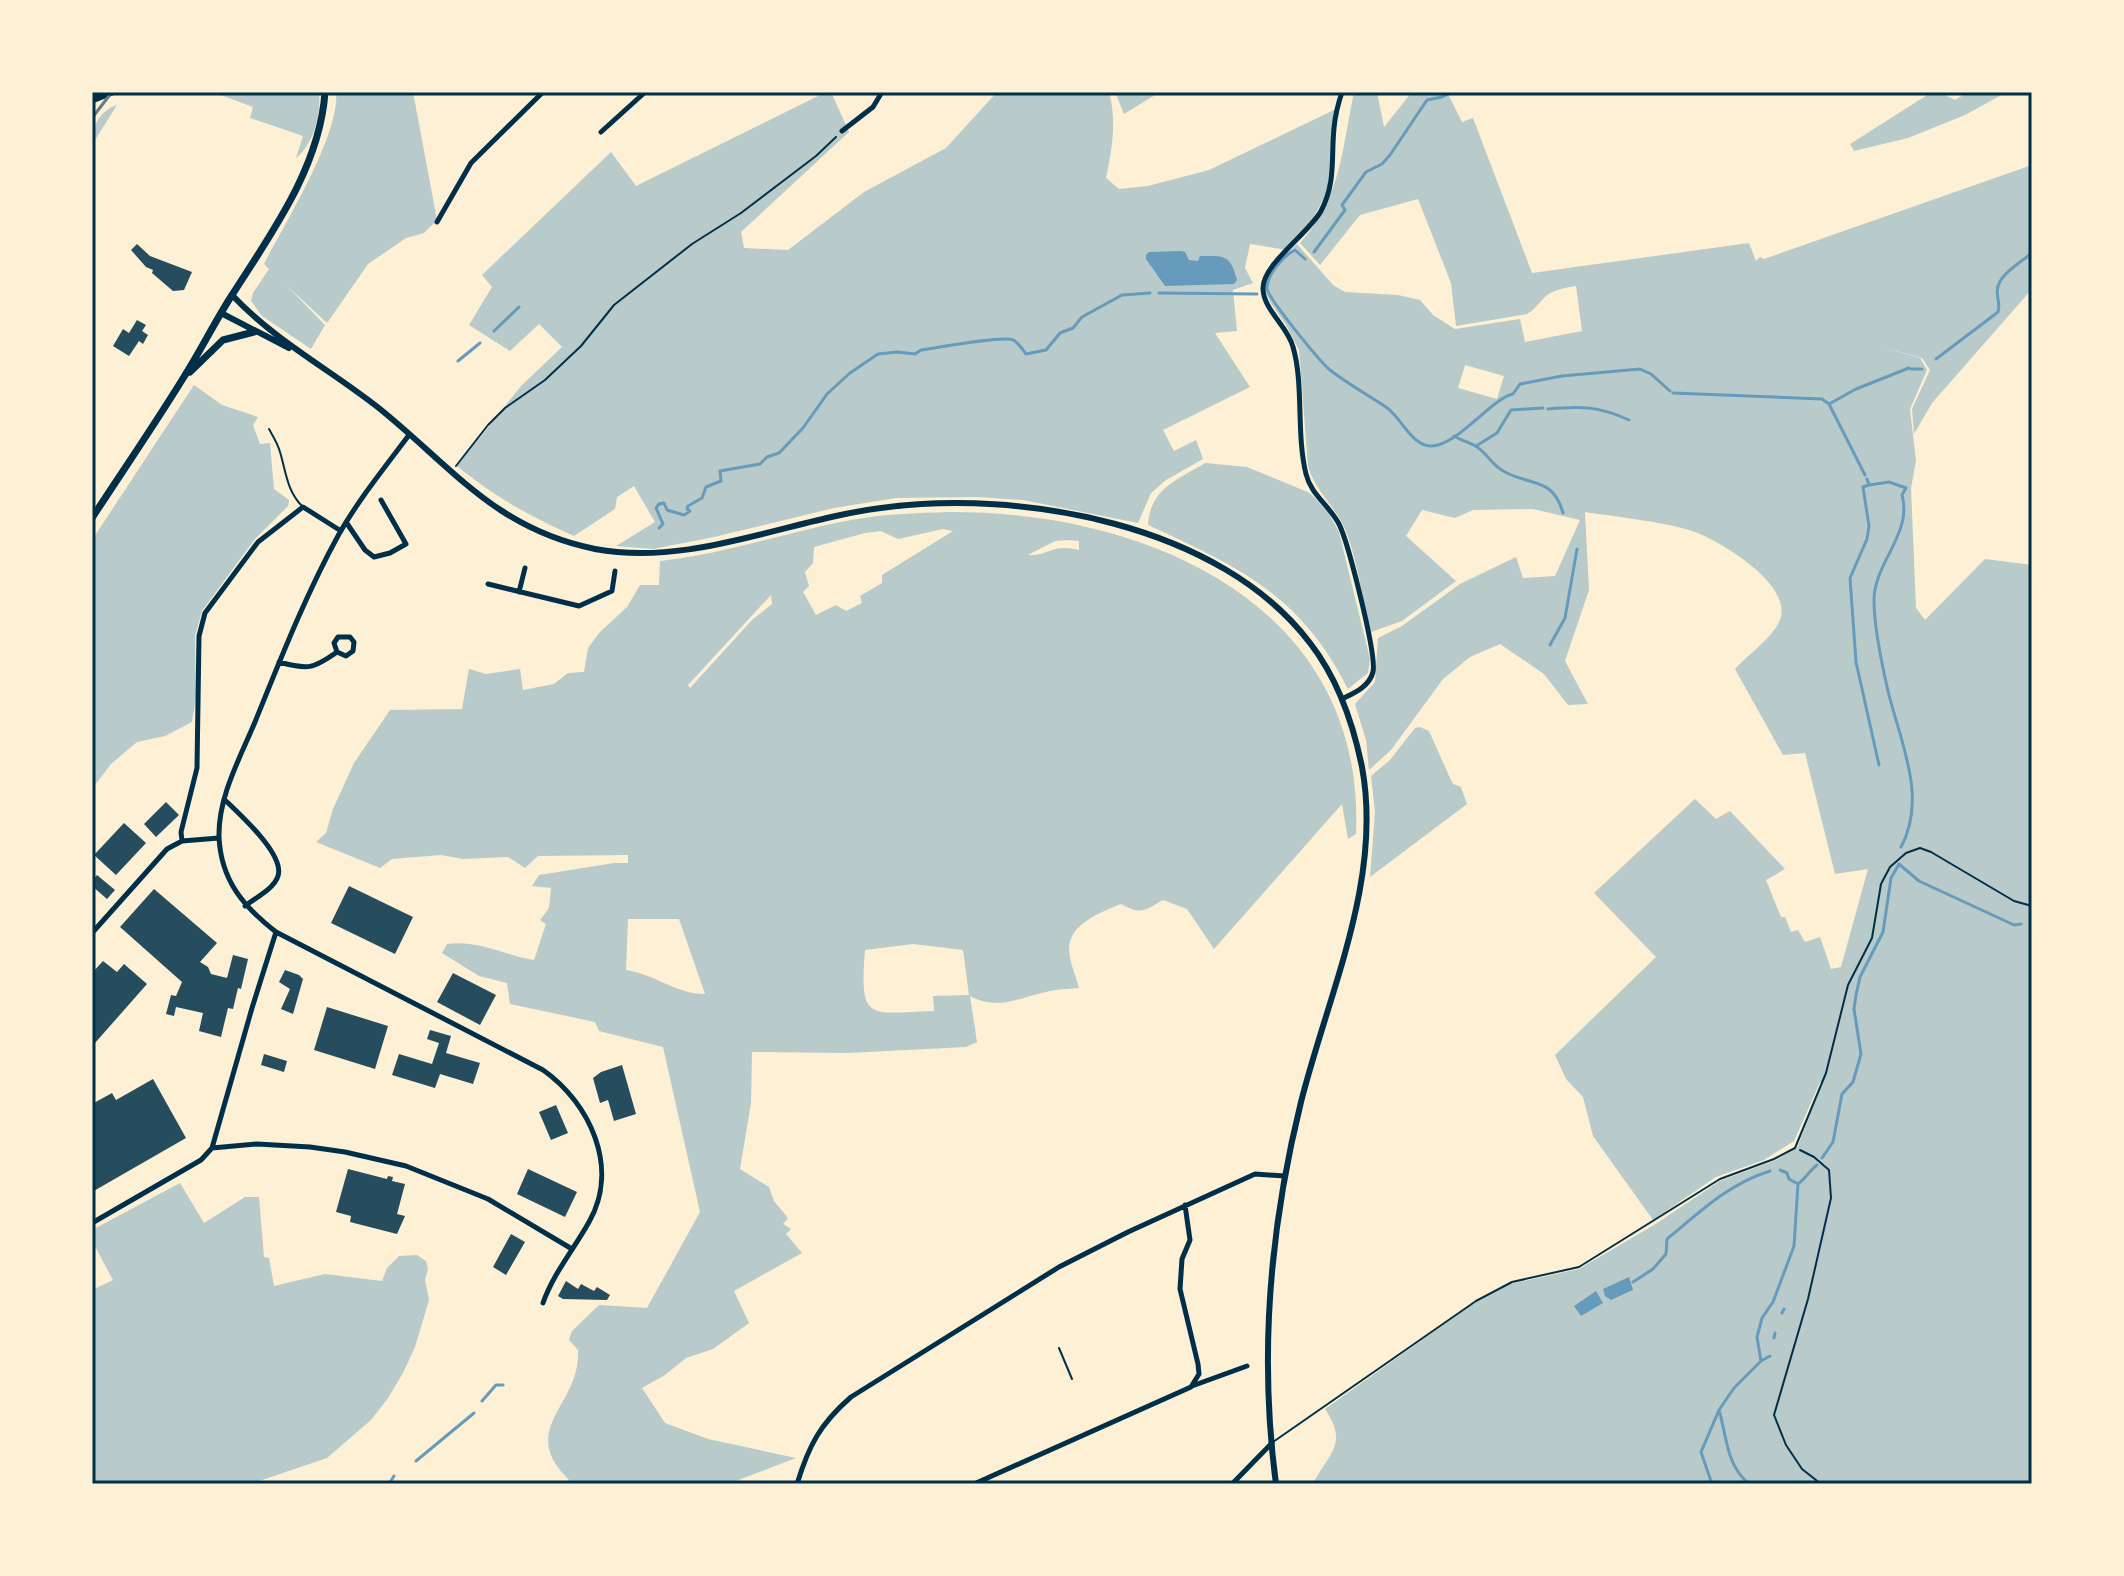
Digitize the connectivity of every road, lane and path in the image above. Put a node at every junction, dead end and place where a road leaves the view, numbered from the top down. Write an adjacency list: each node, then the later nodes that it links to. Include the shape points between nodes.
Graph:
1 (112, 92): 7 (main road)
2 (325, 92): 11 (main road, via 306,169)
3 (543, 92): 10 (street, via 471,163)
4 (882, 92): 8 (street, via 873,107)
5 (1342, 92): 30 (street, via 1331,189 1310,227 1266,276 1263,289 1294,347 1309,484 1343,533 1369,639 1373,673 1364,688)
6 (644, 93): 9 (street)
7 (92, 100)
8 (842, 131): 18 (path, via 791,175 614,305 545,380 496,416)
9 (601, 132)
10 (437, 222)
11 (232, 295): 12 (main road); 14 (street)
12 (221, 313): 13 (street); 15 (main road)
13 (254, 332): 14 (street); 15 (main road, via 223,340)
14 (298, 352): 17 (street)
15 (182, 380): 21 (main road)
16 (269, 429): 20 (lane, via 288,486)
17 (409, 435): 18 (street); 22 (street)
18 (450, 473): 30 (street, via 517,521 570,543 616,552 698,548 824,518 915,504 1023,507 1118,526 1186,550 1263,595 1309,642)
19 (381, 500): 22 (street, via 406,544 374,557)
20 (303, 507): 23 (street); 33 (street, via 258,542 205,613 199,636 197,768)
21 (92, 518)
22 (346, 522): 23 (street)
23 (341, 531): 29 (street)
24 (525, 568): 27 (street)
25 (615, 571): 27 (street, via 612,591 579,606)
26 (488, 584): 27 (street)
27 (519, 592)
28 (337, 652): 28 (street, via 350,654 354,642 338,637); 29 (street, via 309,668)
29 (279, 662): 31 (street)
30 (1342, 699): 40 (street, via 1364,778 1362,866)
31 (224, 799): 32 (street); 34 (street, via 278,863 272,885)
32 (219, 838): 33 (street); 34 (street, via 229,879)
33 (182, 841): 37 (street, via 162,853)
34 (245, 906): 36 (street)
35 (2032, 906): 39 (lane, via 1920,848 1895,862 1881,884 1872,938 1848,985 1826,1073)
36 (276, 932): 38 (street); 43 (street, via 543,1070 569,1092 596,1138 601,1174 595,1210)
37 (92, 933)
38 (212, 1148): 42 (street, via 201,1160); 43 (street, via 310,1147 406,1166 488,1199)
39 (1795, 1148): 49 (lane, via 1720,1179 1579,1267 1512,1282 1476,1301); 54 (path, via 1829,1170 1831,1198 1774,1415 1802,1469)
40 (1285, 1176): 41 (street, via 1255,1174); 49 (street, via 1269,1316)
41 (1185, 1205): 48 (street, via 1190,1240 1182,1259 1180,1289 1199,1374); 50 (street, via 1059,1267 851,1397 810,1444)
42 (92, 1223)
43 (572, 1249): 44 (street)
44 (543, 1303)
45 (1059, 1348): 47 (path)
46 (1247, 1366): 48 (street)
47 (1072, 1379)
48 (1191, 1387): 51 (street)
49 (1272, 1443): 52 (street); 53 (street)
50 (797, 1484)
51 (974, 1484)
52 (1232, 1484)
53 (1276, 1484)
54 (1821, 1484)

